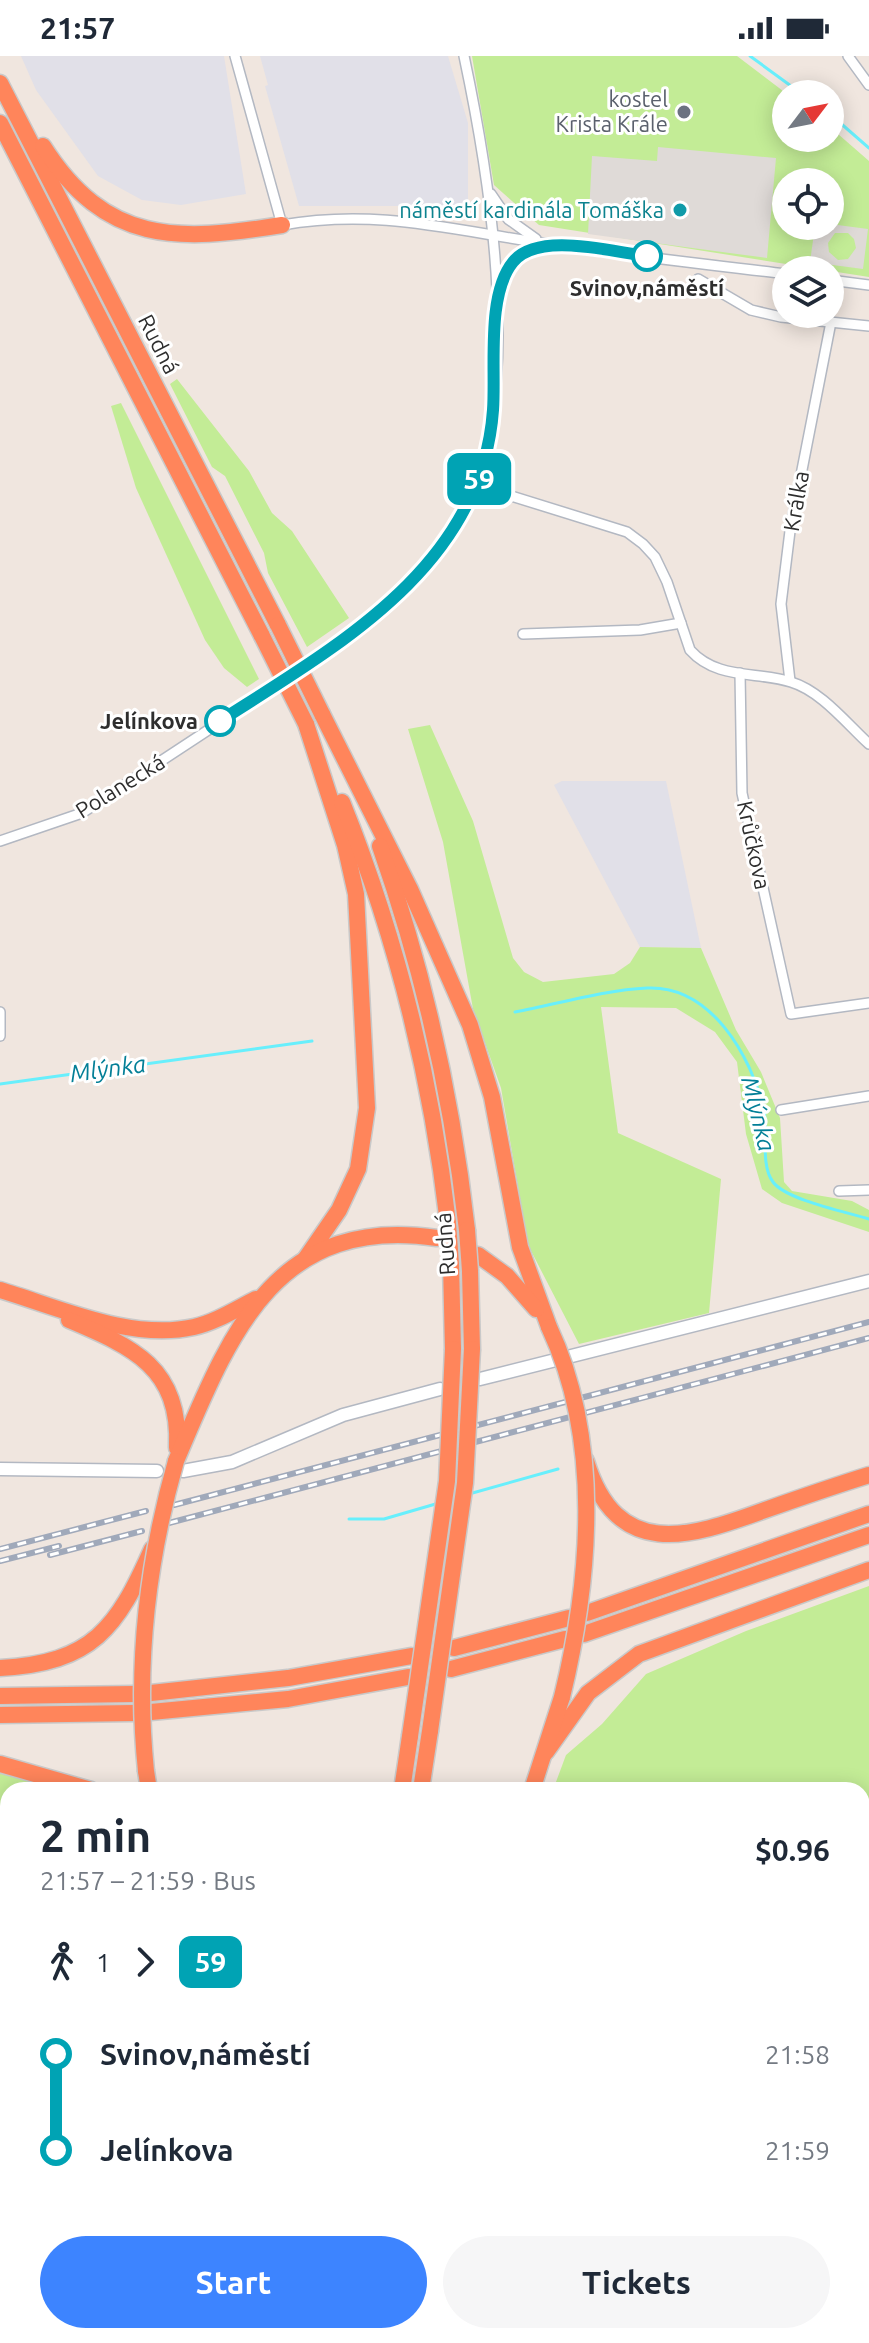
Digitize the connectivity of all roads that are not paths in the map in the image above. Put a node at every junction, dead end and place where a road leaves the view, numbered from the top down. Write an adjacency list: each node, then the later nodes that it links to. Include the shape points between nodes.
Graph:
1 (235, 56): 9 (street)
2 (464, 56): 8 (street)
3 (848, 56): 5 (street)
4 (0, 83): 6 (highway, Rudná)
5 (869, 85)
6 (18, 118): 9 (highway, via 81,193 100,209 140,228 183,236); 28 (highway, Rudná, bridge)
7 (0, 123): 29 (highway, Rudná, bridge)
8 (488, 187): 10 (street); 11 (street, via 508,219)
9 (282, 225): 10 (street, via 348,217)
10 (493, 232): 11 (street); 16 (street)
11 (546, 244): 12 (street); 16 (street, via 525,251 512,263)
12 (772, 272)
13 (698, 279): 17 (street, via 751,310)
14 (844, 282): 15 (street)
15 (869, 285)
16 (498, 300): 21 (street, via 493,413)
17 (772, 313)
18 (844, 323): 19 (street)
19 (869, 326)
20 (830, 328): 26 (street, Králka, via 781,604)
21 (476, 485): 22 (street, via 627,532 655,557); 24 (street, via 452,532 416,578 350,636)
22 (681, 623): 23 (street, via 640,630); 25 (street, via 696,657 719,671)
23 (523, 634)
24 (311, 662)
25 (740, 673): 26 (street); 32 (street, Krůčkova, via 742,793 791,1014)
26 (790, 681): 30 (street, via 810,690)
27 (272, 688): 31 (street, Polanecká, via 82,813)
28 (322, 714): 45 (highway, via 410,889 470,1025 492,1097 520,1247); 76 (highway, Rudná, bridge, via 378,841 428,999 451,1107 467,1230 472,1349 465,1483)
29 (306, 724): 41 (highway, via 356,894 367,1108 358,1169 339,1210); 75 (highway, Rudná, bridge, via 360,847 395,948 433,1108 448,1223 453,1349 447,1481)
30 (869, 744)
31 (0, 841)
32 (869, 1003)
33 (0, 1012): 34 (street)
34 (0, 1036)
35 (869, 1096): 36 (street)
36 (781, 1110)
37 (869, 1190): 38 (street)
38 (839, 1191)
39 (437, 1238): 41 (highway, via 380,1234)
40 (478, 1255): 45 (highway, via 519,1288)
41 (306, 1258): 44 (highway)
42 (869, 1281): 46 (street)
43 (0, 1292): 44 (highway, via 116,1324 163,1330 208,1324); 48 (highway, via 119,1341 141,1356 168,1388)
44 (265, 1294): 48 (highway, via 226,1348)
45 (549, 1327): 49 (highway, bridge, via 574,1394)
46 (480, 1379)
47 (440, 1389): 50 (street, via 343,1415 232,1462)
48 (183, 1432): 50 (highway)
49 (581, 1448): 53 (highway, bridge, via 600,1493 630,1525 667,1537 701,1533); 71 (highway, bridge, via 581,1590 562,1697)
50 (180, 1466): 56 (highway, bridge)
51 (0, 1469): 52 (street)
52 (157, 1471)
53 (869, 1475)
54 (869, 1514): 58 (highway)
55 (869, 1535): 60 (highway)
56 (154, 1544): 64 (highway, via 121,1612 92,1642 45,1662); 74 (highway, bridge, via 142,1647)
57 (869, 1570): 71 (highway, via 639,1654 578,1705)
58 (587, 1613)
59 (569, 1618): 62 (highway)
60 (584, 1634)
61 (565, 1639): 65 (highway)
62 (454, 1648)
63 (411, 1656): 67 (highway, via 288,1678)
64 (0, 1668)
65 (451, 1669)
66 (408, 1677): 70 (highway, via 288,1699 142,1713)
67 (151, 1693)
68 (133, 1694): 69 (highway)
69 (0, 1696)
70 (0, 1715)
71 (546, 1752): 77 (highway)
72 (0, 1764): 73 (highway)
73 (63, 1782)
74 (148, 1782)
75 (403, 1782)
76 (422, 1782)
77 (535, 1782)

